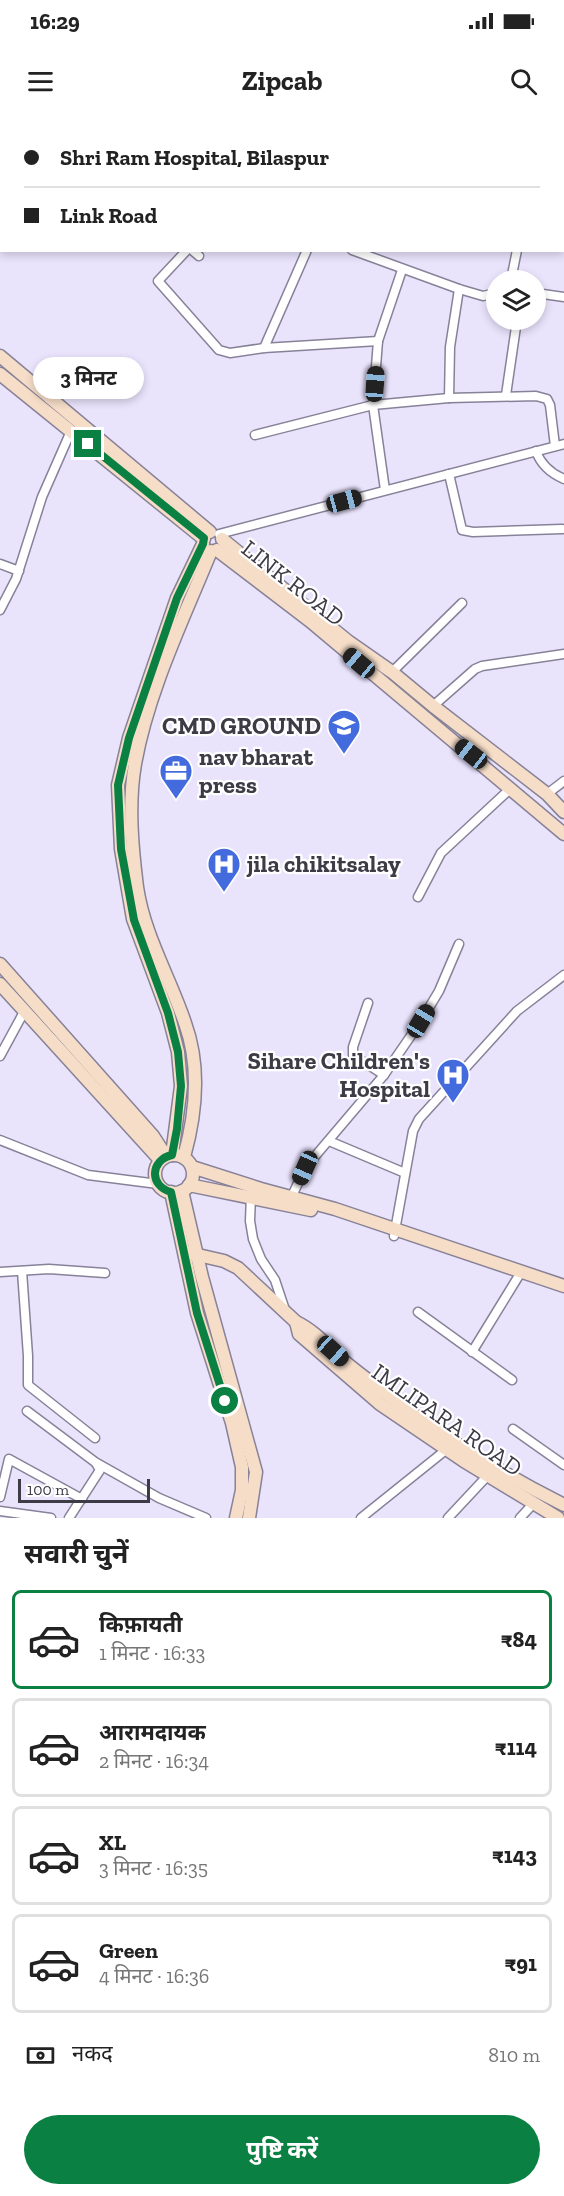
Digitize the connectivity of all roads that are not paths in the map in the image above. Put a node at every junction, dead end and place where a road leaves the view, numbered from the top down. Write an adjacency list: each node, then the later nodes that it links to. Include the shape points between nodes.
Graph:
1 (185, 252): 13 (street, via 158,281 219,350 230,353)
2 (306, 252): 13 (street)
3 (357, 252): 5 (street)
4 (517, 252): 6 (street)
5 (402, 270): 7 (street); 12 (street)
6 (513, 270)
7 (459, 289): 9 (street); 17 (street, via 450,346)
8 (546, 294): 10 (street)
9 (486, 295)
10 (564, 297)
11 (516, 330): 16 (street)
12 (378, 341): 13 (street); 18 (street)
13 (264, 348)
14 (0, 356): 27 (street)
15 (0, 374): 19 (street, LINK ROAD)
16 (506, 395): 17 (street); 21 (street, via 547,399)
17 (449, 398): 18 (street)
18 (373, 405): 20 (street); 25 (street)
19 (71, 431): 27 (street, LINK ROAD); 29 (street, via 42,497)
20 (255, 435)
21 (560, 445): 22 (street)
22 (536, 451): 23 (street); 24 (street, via 540,461)
23 (449, 474): 25 (street); 26 (street, via 462,530)
24 (564, 479)
25 (385, 490): 27 (street)
26 (562, 529)
27 (212, 541): 33 (street, LINK ROAD); 36 (street, LINK ROAD); 51 (street, via 177,598 129,738 118,785 121,849 134,920 178,1052 181,1086)
28 (0, 564): 29 (street)
29 (19, 571): 31 (street)
30 (462, 603): 33 (street)
31 (0, 610)
32 (564, 654): 34 (street, via 482,666)
33 (392, 672): 34 (street, LINK ROAD)
34 (433, 706): 37 (street, LINK ROAD)
35 (564, 781): 37 (street)
36 (511, 788): 39 (street, LINK ROAD); 40 (street, via 441,853)
37 (547, 794): 38 (street, LINK ROAD)
38 (564, 812)
39 (564, 834)
40 (418, 897)
41 (459, 944): 48 (street, via 439,992)
42 (0, 964): 51 (street)
43 (564, 975): 52 (street, via 517,1011 419,1119)
44 (0, 984): 46 (street)
45 (369, 1003): 48 (street, via 352,1054)
46 (24, 1010): 47 (street); 51 (street)
47 (0, 1056)
48 (384, 1075): 50 (street)
49 (0, 1140): 53 (street, via 88,1175)
50 (329, 1141): 52 (street); 56 (street, via 305,1168)
51 (175, 1159): 53 (street, via 155,1169); 54 (street, via 193,1173); 55 (street)
52 (405, 1173): 57 (street)
53 (158, 1184): 54 (street, via 161,1188)
54 (181, 1189): 55 (street); 58 (street)
55 (251, 1191): 56 (street); 57 (street); 65 (street, via 253,1239 275,1280)
56 (292, 1196): 57 (street)
57 (395, 1232): 62 (street); 63 (street)
58 (190, 1253): 65 (street, IMLIPARA ROAD, via 238,1268); 85 (street, via 197,1313 242,1467); 86 (street, via 256,1472)
59 (22, 1271): 60 (street); 61 (street); 72 (street, via 28,1385)
60 (0, 1272)
61 (105, 1273)
62 (518, 1277): 64 (street); 68 (street)
63 (564, 1286)
64 (564, 1293)
65 (285, 1311): 67 (street, IMLIPARA ROAD)
66 (418, 1312): 68 (street)
67 (296, 1322): 73 (street, IMLIPARA ROAD, via 299,1334 380,1404); 76 (street, IMLIPARA ROAD, via 387,1395)
68 (472, 1352): 69 (street)
69 (512, 1380)
70 (27, 1411): 74 (street)
71 (513, 1429): 75 (street)
72 (95, 1438)
73 (447, 1449): 76 (street, IMLIPARA ROAD); 87 (street)
74 (95, 1462): 78 (street, via 100,1470); 84 (street, via 159,1498)
75 (564, 1465)
76 (492, 1471): 79 (street, IMLIPARA ROAD); 80 (street, IMLIPARA ROAD); 88 (street)
77 (0, 1497): 78 (street, via 9,1459)
78 (82, 1499): 83 (street)
79 (533, 1504): 89 (street); 90 (street, IMLIPARA ROAD)
80 (564, 1505)
81 (0, 1511): 82 (street)
82 (51, 1518)
83 (69, 1518)
84 (206, 1518)
85 (236, 1518)
86 (249, 1518)
87 (361, 1518)
88 (448, 1518)
89 (520, 1518)
90 (558, 1518)

